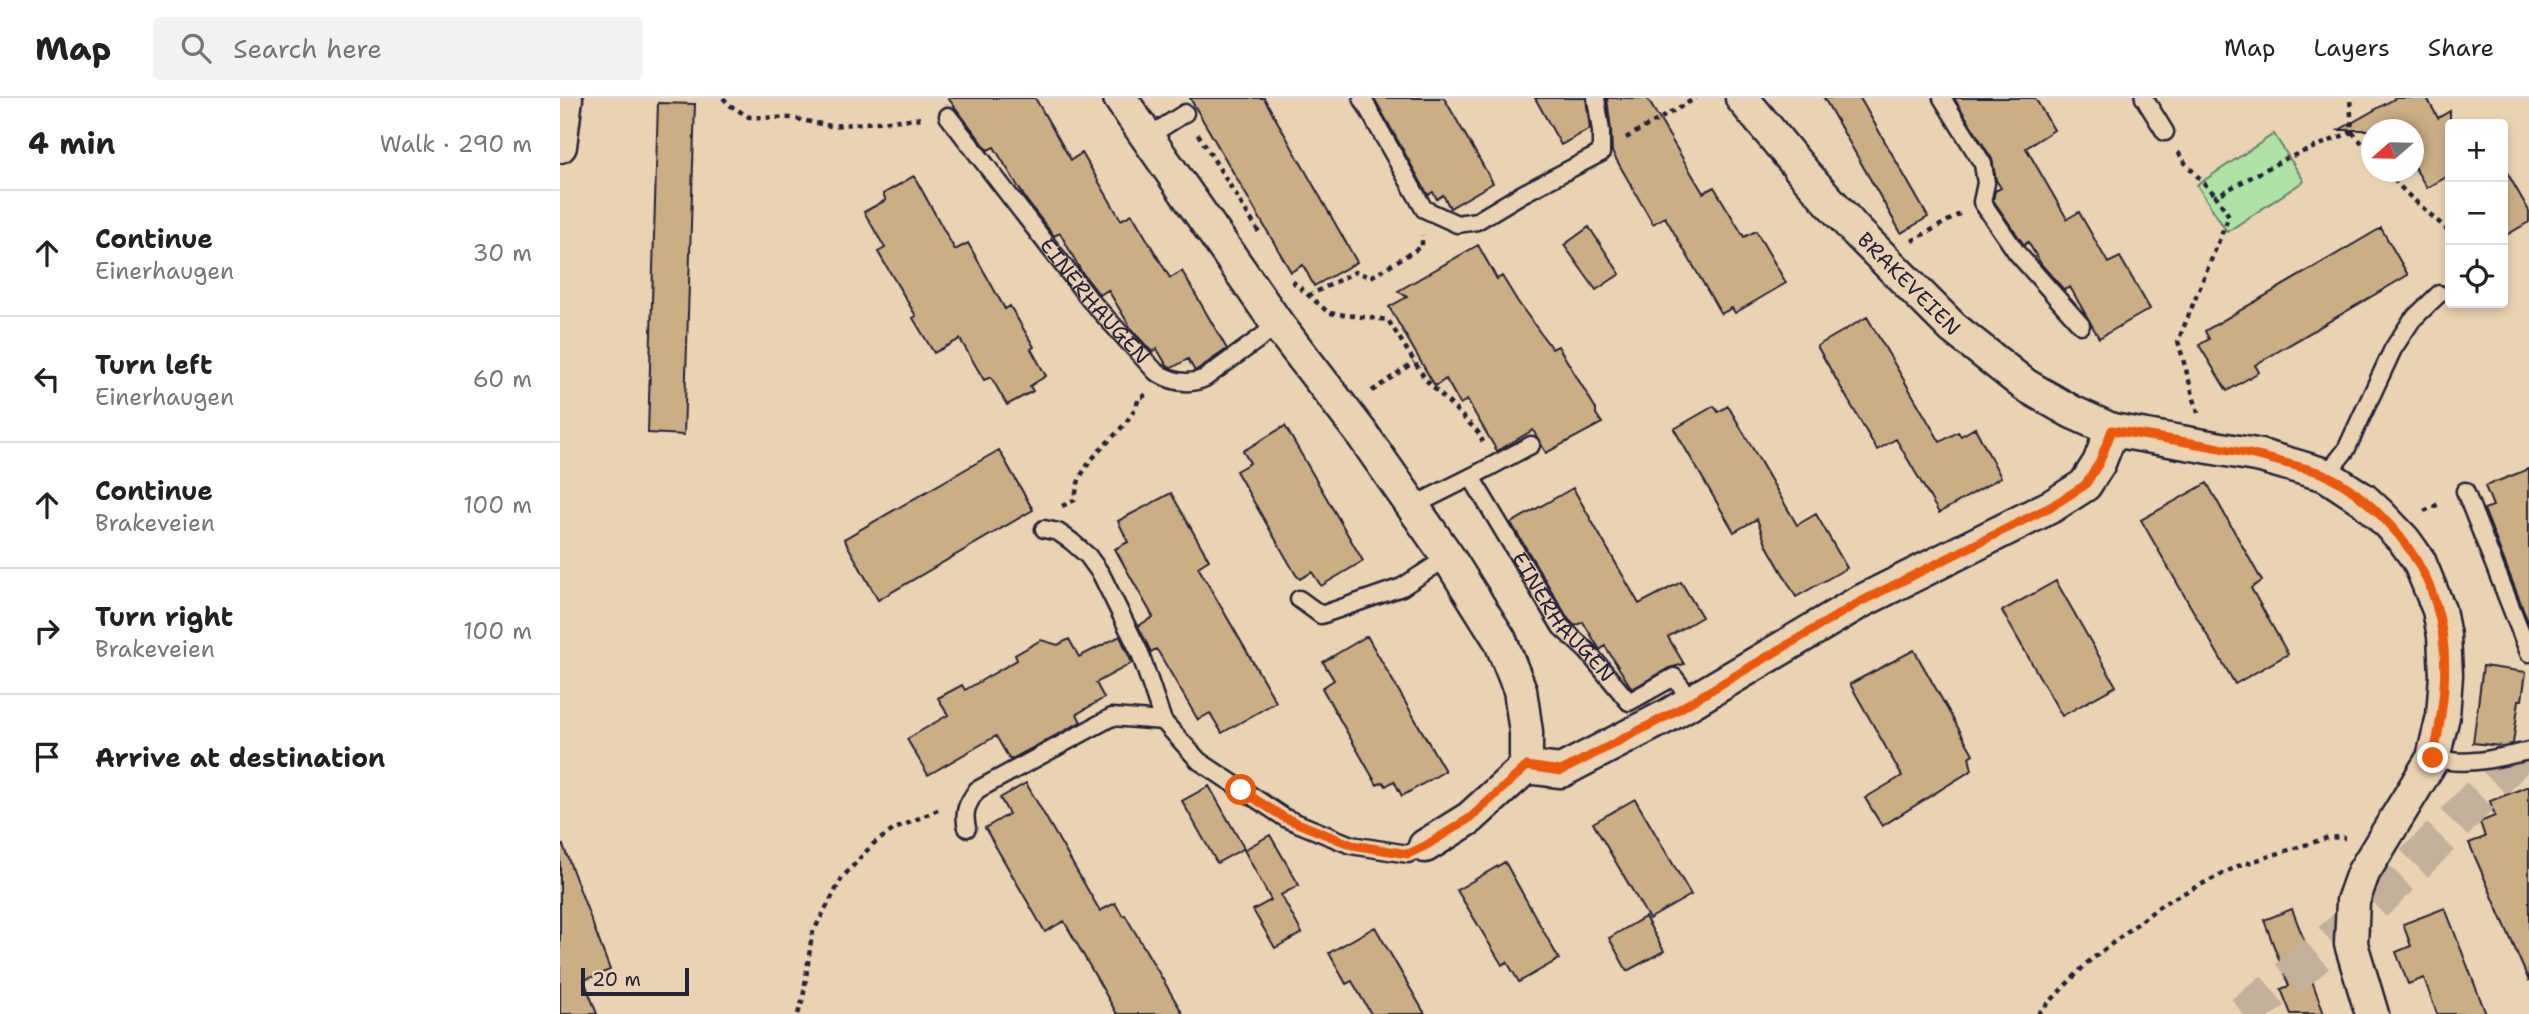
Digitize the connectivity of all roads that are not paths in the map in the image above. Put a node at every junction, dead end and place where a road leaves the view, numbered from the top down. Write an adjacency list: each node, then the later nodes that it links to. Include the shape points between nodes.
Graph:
1 (565, 98): 12 (street)
2 (1119, 98): 11 (street)
3 (1362, 98): 4 (lane, via 1424,209 1457,224 1468,224 1601,153)
4 (1596, 98)
5 (1742, 98): 16 (street, BRAKEVEIEN, via 1804,173 1953,328 2025,385)
6 (1942, 98): 15 (lane, via 1983,164 1982,202 2017,253)
7 (2144, 98): 10 (lane)
8 (1185, 113): 11 (lane)
9 (948, 116): 14 (lane, EINERHAUGEN, via 1090,300 1156,372 1170,380 1195,383)
10 (2165, 132)
11 (1146, 138): 14 (street)
12 (560, 146)
13 (2439, 294): 18 (lane, via 2412,320 2393,349 2346,450)
14 (1278, 325): 21 (street)
15 (2081, 325)
16 (2112, 430): 18 (street, BRAKEVEIEN, via 2200,444); 26 (street, via 2085,485 1858,603)
17 (1531, 445): 19 (lane)
18 (2326, 475): 29 (street, BRAKEVEIEN, via 2364,500 2404,540 2419,561 2438,610 2446,675)
19 (1471, 477): 21 (lane); 26 (lane, EINERHAUGEN, via 1561,627 1629,702 1674,677)
20 (2465, 491): 25 (lane)
21 (1413, 506): 23 (street)
22 (1044, 529): 27 (lane, via 1071,541 1101,574 1140,653)
23 (1447, 557): 24 (lane, via 1402,587 1321,615); 30 (street, via 1500,640 1520,690)
24 (1298, 599)
25 (2529, 653)
26 (1681, 708): 30 (street, via 1561,771)
27 (1163, 721): 31 (lane, via 1112,717 977,790 967,805); 32 (lane, via 1199,761 1285,818 1352,845 1408,854)
28 (2529, 751): 29 (lane, via 2453,764)
29 (2433, 758): 33 (street, BRAKEVEIEN, via 2381,840 2353,901 2351,944)
30 (1527, 766): 32 (street, via 1470,818)
31 (967, 828)
32 (1425, 846)
33 (2372, 1014)

